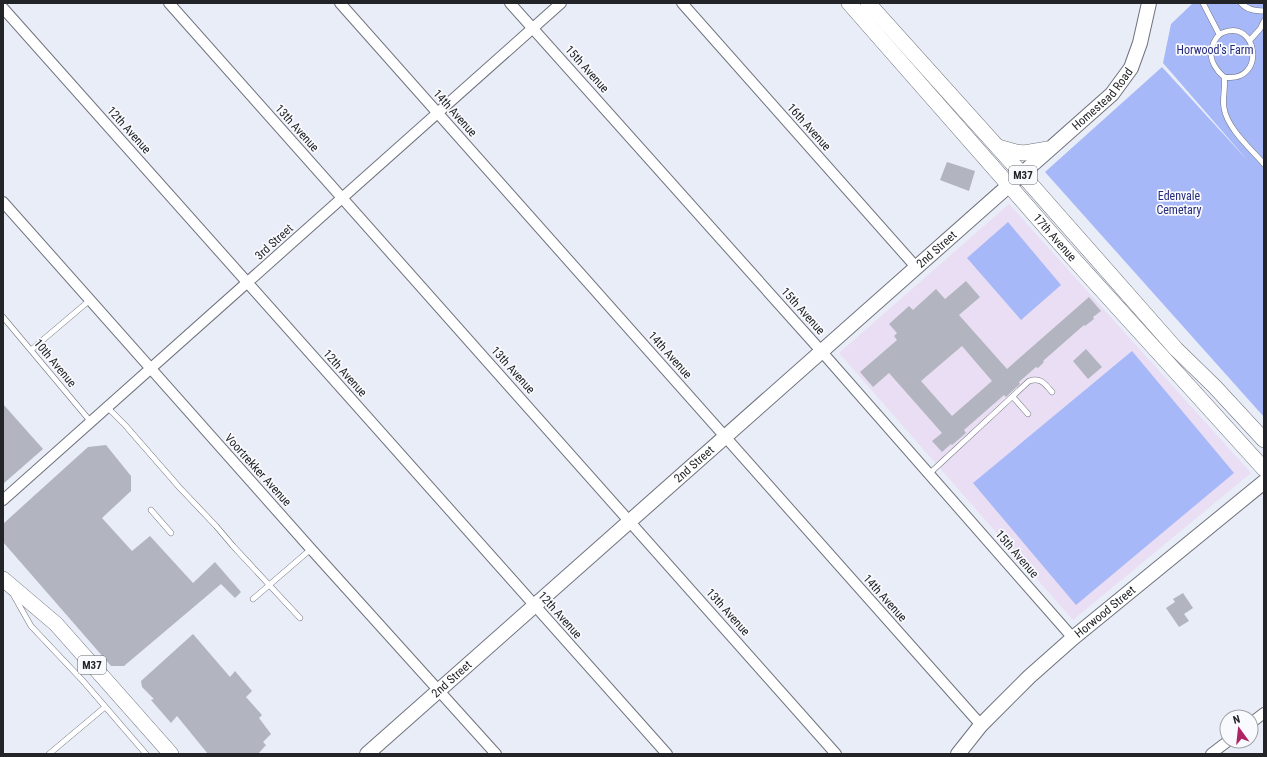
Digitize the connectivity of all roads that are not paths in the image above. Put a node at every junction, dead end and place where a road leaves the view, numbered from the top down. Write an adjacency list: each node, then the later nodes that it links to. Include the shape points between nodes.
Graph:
1 (169, 3): 24 (street, 13th Avenue)
2 (340, 3): 18 (street, 14th Avenue)
3 (510, 3): 14 (street, 15th Avenue)
4 (561, 3): 14 (street, 3rd Street)
5 (682, 3): 26 (street, 16th Avenue)
6 (849, 3): 23 (main road, 17th Avenue / M37)
7 (868, 3): 19 (main road, 17th Avenue / M37)
8 (1149, 3): 20 (main road, Homestead Road, via 1140,43 1131,68 1112,94)
9 (1203, 3): 15 (lane)
10 (1241, 3): 12 (lane, via 1250,10)
11 (3, 8): 27 (street, 12th Avenue)
12 (1264, 11)
13 (1264, 21): 16 (lane)
14 (533, 28): 18 (street, 3rd Street); 31 (street, 15th Avenue)
15 (1219, 34): 16 (lane, via 1238,32); 17 (lane, via 1211,48 1211,59)
16 (1250, 40): 17 (lane, via 1255,58 1249,70 1238,77)
17 (1224, 77): 21 (lane, via 1224,109 1227,118)
18 (437, 113): 24 (street, 3rd Street); 38 (street, 14th Avenue)
19 (997, 147): 20 (main road, via 1024,153); 22 (main road, 17th Avenue / M37)
20 (1048, 149): 22 (main road, Homestead Road)
21 (1264, 164)
22 (1021, 173): 23 (main road, 2nd Street); 39 (main road, 17th Avenue / M37, via 1176,349)
23 (1009, 185): 26 (main road, 2nd Street); 40 (main road, 17th Avenue / M37)
24 (343, 198): 27 (street, 3rd Street); 45 (street, 13th Avenue)
25 (3, 202): 28 (street, Voortrekker Avenue)
26 (916, 267): 31 (main road, 2nd Street)
27 (248, 283): 32 (street, 3rd Street); 51 (street, 12th Avenue)
28 (90, 300): 30 (lane); 32 (street, Voortrekker Avenue)
29 (3, 317): 30 (lane, 10th Avenue)
30 (31, 350): 37 (lane, 10th Avenue)
31 (822, 352): 38 (main road, 2nd Street); 41 (street, 15th Avenue)
32 (150, 368): 35 (street, 3rd Street); 47 (street, Voortrekker Avenue)
33 (1052, 392): 34 (lane, via 1042,381 1035,379 1024,385)
34 (1013, 397): 36 (lane); 41 (lane)
35 (107, 407): 37 (street, 3rd Street); 49 (lane)
36 (1028, 414)
37 (91, 422): 43 (street, 3rd Street)
38 (724, 436): 45 (main road, 2nd Street); 56 (street, 14th Avenue)
39 (1264, 440)
40 (1264, 469)
41 (929, 474): 53 (street, 15th Avenue)
42 (1264, 482): 53 (main road, Horwood Street)
43 (3, 500)
44 (151, 510): 46 (lane)
45 (630, 521): 51 (main road, 2nd Street); 64 (street, 13th Avenue)
46 (172, 533)
47 (311, 549): 49 (lane); 54 (street, Voortrekker Avenue)
48 (4, 580): 55 (lane, via 31,626); 60 (main road, M37, via 56,624)
49 (268, 585): 50 (lane); 52 (lane)
50 (253, 599)
51 (535, 606): 54 (main road, 2nd Street); 63 (street, 12th Avenue)
52 (300, 618)
53 (1074, 638): 56 (main road, Horwood Street, via 1029,677)
54 (439, 691): 61 (main road, 2nd Street); 62 (street, Voortrekker Avenue)
55 (105, 706): 58 (lane); 59 (lane)
56 (981, 725): 65 (main road, Horwood Street)
57 (1219, 748): 66 (street)
58 (49, 754)
59 (146, 754)
60 (171, 754)
61 (367, 754)
62 (496, 754)
63 (667, 754)
64 (836, 754)
65 (958, 754)
66 (1211, 754)

